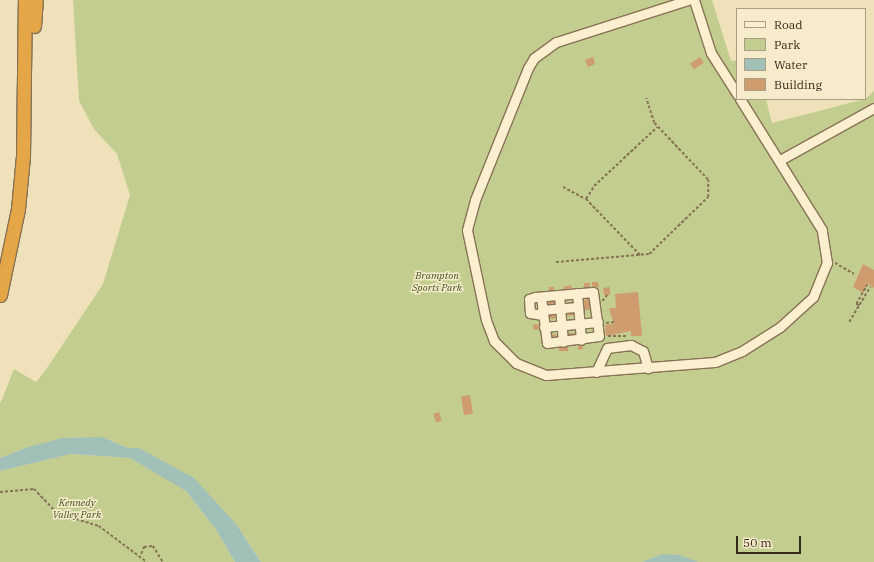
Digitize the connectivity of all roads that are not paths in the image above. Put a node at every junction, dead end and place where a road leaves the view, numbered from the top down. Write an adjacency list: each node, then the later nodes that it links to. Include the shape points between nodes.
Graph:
1 (26, 0): 8 (highway)
2 (36, 0): 8 (highway, via 29,133)
3 (688, 0): 24 (lane, via 556,42 534,58 475,200 467,230 484,312 494,341 516,363 546,375)
4 (694, 0): 5 (lane, via 711,53)
5 (736, 92)
6 (741, 100): 9 (lane)
7 (874, 108): 9 (lane)
8 (23, 156): 11 (highway, via 18,209)
9 (780, 160): 23 (lane, via 822,230 828,259 818,290 803,308 742,351 715,362)
10 (577, 293): 12 (lane); 14 (lane); 17 (lane, via 595,294)
11 (0, 295)
12 (559, 295): 13 (lane); 15 (lane)
13 (541, 297): 16 (lane); 16 (lane, via 530,298 528,303 531,314)
14 (578, 307): 15 (lane); 18 (lane)
15 (560, 308): 16 (lane); 19 (lane)
16 (542, 313): 20 (lane)
17 (600, 322): 18 (lane); 21 (lane, via 598,338)
18 (580, 324): 19 (lane); 21 (lane)
19 (562, 325): 20 (lane); 22 (lane)
20 (544, 327): 22 (lane, via 547,343)
21 (581, 340): 22 (lane)
22 (563, 342)
23 (648, 368): 24 (lane); 24 (lane, via 642,351 631,345 607,348)
24 (596, 372)

